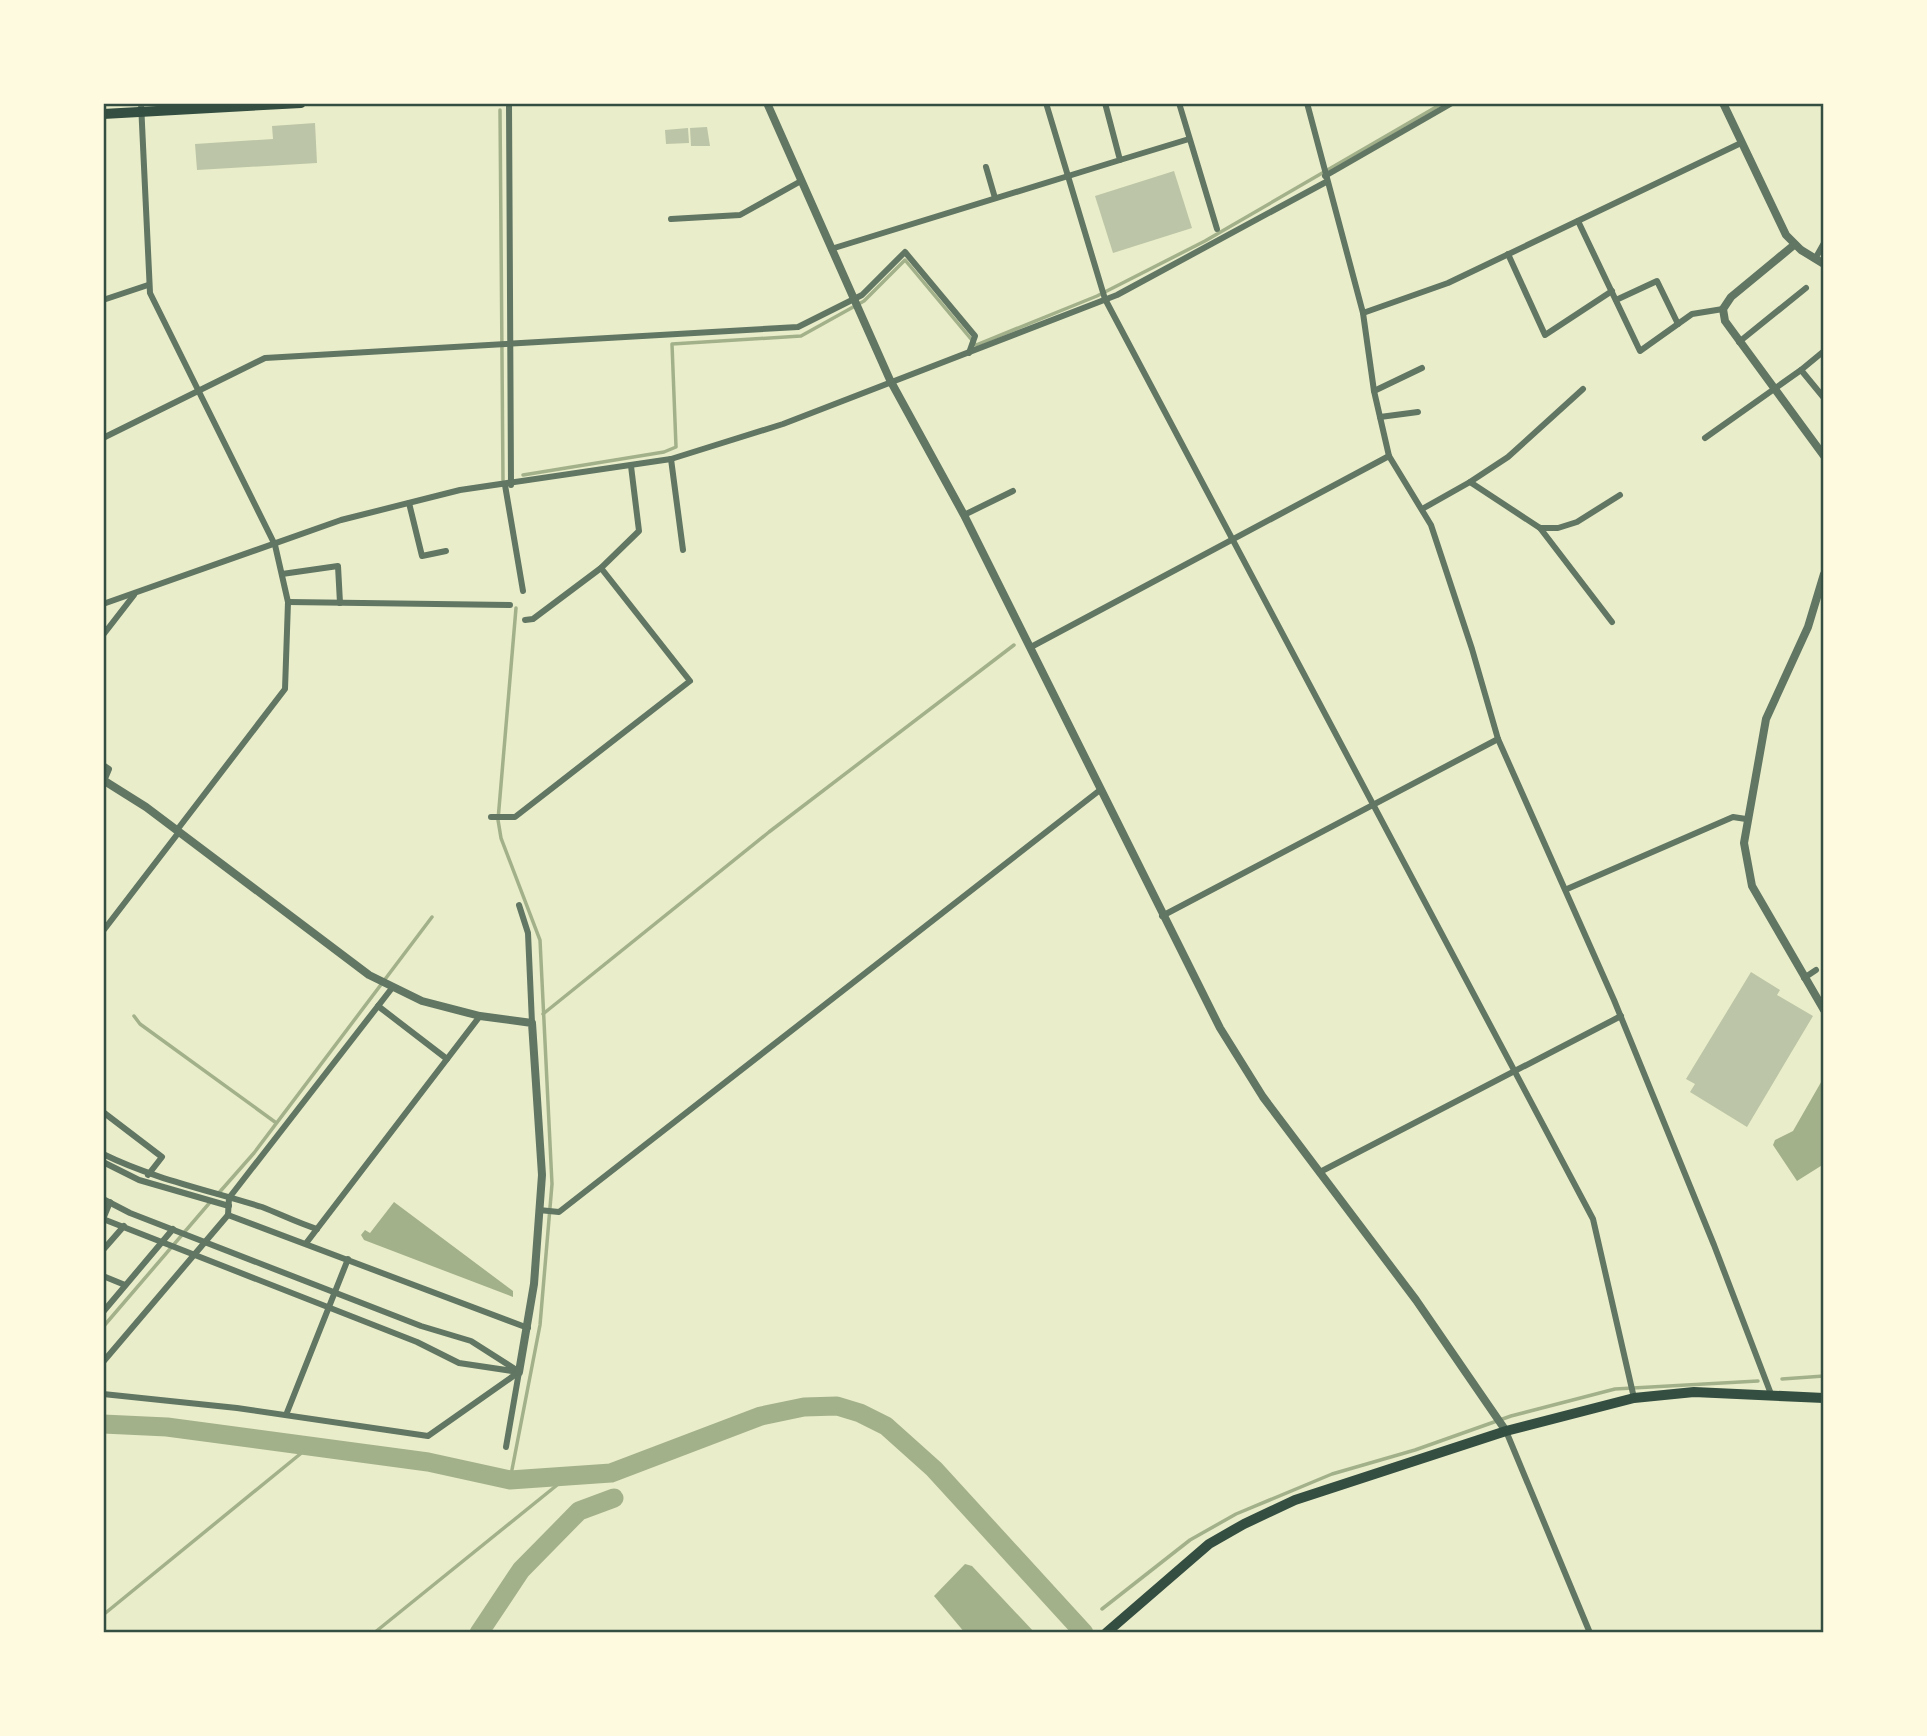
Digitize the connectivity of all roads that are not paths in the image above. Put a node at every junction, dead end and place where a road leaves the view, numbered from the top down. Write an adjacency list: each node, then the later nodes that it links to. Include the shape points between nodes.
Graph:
1 (301, 103): 10 (highway)
2 (509, 103): 40 (street)
3 (767, 103): 18 (street)
4 (1046, 103): 16 (street)
5 (1105, 103): 14 (street)
6 (1178, 103): 12 (street)
7 (1307, 103): 17 (street)
8 (1452, 103): 17 (street)
9 (1723, 103): 13 (street)
10 (141, 108): 11 (highway); 29 (street)
11 (103, 114)
12 (1189, 139): 14 (street); 22 (street)
13 (1741, 143): 21 (street); 24 (street)
14 (1121, 160): 16 (street)
15 (986, 167): 19 (street)
16 (1068, 175): 19 (street); 32 (street)
17 (1326, 179): 32 (street, via 1200,252); 37 (street)
18 (801, 181): 20 (street, via 740,215); 25 (street)
19 (995, 198): 25 (street)
20 (671, 219)
21 (1578, 221): 26 (street); 31 (street)
22 (1217, 229)
23 (1824, 243): 27 (street)
24 (1794, 246): 27 (street); 36 (street, via 1731,297)
25 (831, 249): 34 (street)
26 (1508, 254): 31 (street, via 1545,335); 37 (street, via 1448,283)
27 (1815, 259): 28 (street)
28 (1824, 264)
29 (148, 285): 33 (street); 48 (street)
30 (1806, 288): 39 (street)
31 (1612, 291): 35 (street)
32 (1105, 299): 42 (street); 67 (street)
33 (103, 300)
34 (853, 300): 40 (street, via 798,327); 42 (street, via 905,251 975,336); 45 (street)
35 (1616, 300): 38 (street, via 1657,281); 38 (street, via 1640,351)
36 (1723, 310): 38 (street, via 1692,314); 39 (street)
37 (1363, 313): 49 (street)
38 (1678, 324)
39 (1740, 342): 46 (street)
40 (510, 346): 48 (street, via 265,358); 60 (street)
41 (1824, 351): 44 (street)
42 (969, 353): 45 (street)
43 (1422, 368): 49 (street)
44 (1801, 370): 46 (street); 50 (street)
45 (890, 380): 57 (street, via 783,424); 65 (street)
46 (1773, 388): 54 (street); 56 (street)
47 (1583, 389): 59 (street, via 1508,457)
48 (200, 391): 53 (street); 68 (street)
49 (1374, 391): 52 (street)
50 (1824, 398)
51 (1418, 412): 52 (street)
52 (1380, 417): 55 (street)
53 (103, 438)
54 (1704, 438)
55 (1389, 456): 64 (street); 67 (street)
56 (1824, 456)
57 (671, 459): 58 (street); 69 (street)
58 (631, 466): 60 (street); 71 (street, via 639,531)
59 (1471, 482): 64 (street); 66 (street)
60 (508, 485): 63 (street, via 460,490); 74 (street)
61 (1013, 491): 65 (street)
62 (1620, 495): 66 (street, via 1577,522)
63 (409, 503): 68 (street, via 341,520); 70 (street, via 422,556)
64 (1422, 509): 84 (street, via 1472,649)
65 (964, 515): 83 (street)
66 (1540, 528): 81 (street)
67 (1232, 539): 83 (street); 88 (street)
68 (275, 545): 72 (street); 75 (street)
69 (683, 550)
70 (446, 551)
71 (601, 568): 80 (street, via 533,619); 89 (street, via 690,681 515,817)
72 (282, 574): 76 (street); 77 (street, via 338,566)
73 (1824, 574): 90 (street, via 1808,627 1766,719)
74 (523, 590)
75 (135, 593): 78 (street); 82 (street)
76 (288, 602): 77 (street); 91 (street, via 285,689)
77 (340, 603): 79 (street)
78 (103, 604)
79 (510, 605)
80 (525, 620)
81 (1612, 622)
82 (103, 635)
83 (1031, 647): 87 (street)
84 (1498, 739): 88 (street); 92 (street)
85 (103, 765): 86 (street, via 108,769)
86 (104, 780): 91 (street)
87 (1100, 790): 94 (street); 113 (street, via 559,1212)
88 (1374, 807): 94 (street); 105 (street)
89 (491, 817)
90 (1746, 818): 92 (street, via 1733,817); 97 (street, via 1745,856 1752,886)
91 (178, 831): 95 (street); 98 (street, via 316,937)
92 (1567, 889): 102 (street)
93 (519, 905): 103 (street, via 528,933)
94 (1162, 916): 109 (street, via 1262,1097)
95 (103, 930)
96 (1816, 970): 97 (street)
97 (1804, 978): 100 (street)
98 (392, 988): 99 (street); 101 (street)
99 (378, 1006): 104 (street); 112 (street)
100 (1824, 1010)
101 (480, 1016): 103 (street); 104 (street)
102 (1621, 1016): 105 (street); 133 (street)
103 (532, 1023): 113 (street, via 542,1175)
104 (447, 1059): 117 (street)
105 (1514, 1069): 109 (street); 134 (street, via 1593,1219)
106 (103, 1111): 110 (street, via 162,1157)
107 (103, 1154): 110 (street)
108 (103, 1162): 112 (street, via 139,1180)
109 (1320, 1172): 137 (street)
110 (148, 1175): 112 (street)
111 (107, 1200): 115 (street, via 103,1219); 116 (street)
112 (229, 1202): 114 (street); 117 (street)
113 (539, 1210): 129 (street)
114 (228, 1215): 118 (street); 120 (street)
115 (124, 1226): 119 (street); 121 (street)
116 (173, 1229): 118 (street); 119 (street)
117 (317, 1229): 120 (street)
118 (207, 1241): 122 (street); 126 (street)
119 (163, 1242): 122 (street); 125 (street)
120 (307, 1242): 123 (street)
121 (103, 1250)
122 (196, 1254): 127 (street); 130 (street)
123 (348, 1259): 126 (street); 129 (street)
124 (103, 1276): 125 (street)
125 (125, 1285): 128 (street)
126 (335, 1292): 127 (street); 131 (street, via 471,1341)
127 (329, 1307): 131 (street, via 459,1363); 136 (street)
128 (103, 1312)
129 (528, 1328): 131 (street)
130 (103, 1362)
131 (519, 1372): 136 (street, via 428,1436); 138 (street)
132 (103, 1394): 136 (street)
133 (1770, 1394): 134 (main road, via 1694,1391); 135 (main road)
134 (1634, 1398): 137 (main road)
135 (1824, 1398)
136 (286, 1415)
137 (1506, 1431): 139 (main road, via 1295,1500 1244,1524 1209,1544); 140 (street)
138 (506, 1447)
139 (1108, 1631)
140 (1590, 1633)

